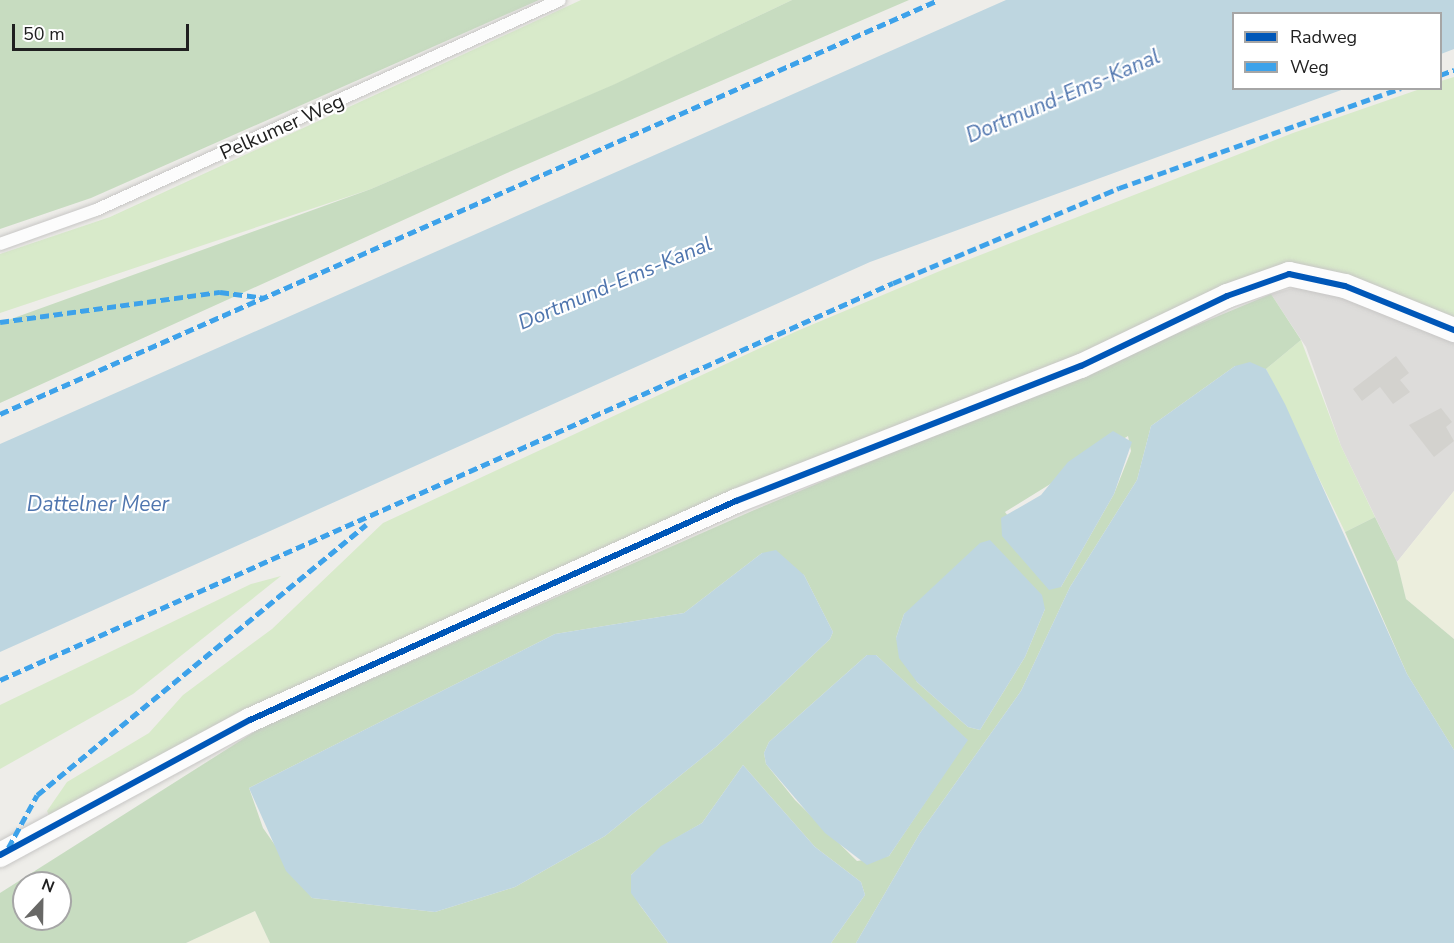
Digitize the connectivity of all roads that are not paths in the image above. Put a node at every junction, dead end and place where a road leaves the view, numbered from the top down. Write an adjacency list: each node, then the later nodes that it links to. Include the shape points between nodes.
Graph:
1 (560, 0): 2 (lane, Pelkumer Weg, via 96,210)
2 (0, 244)
3 (1454, 330): 4 (street, via 1345,286 1290,274 1227,296 1081,366 736,501 250,720)
4 (0, 855)

